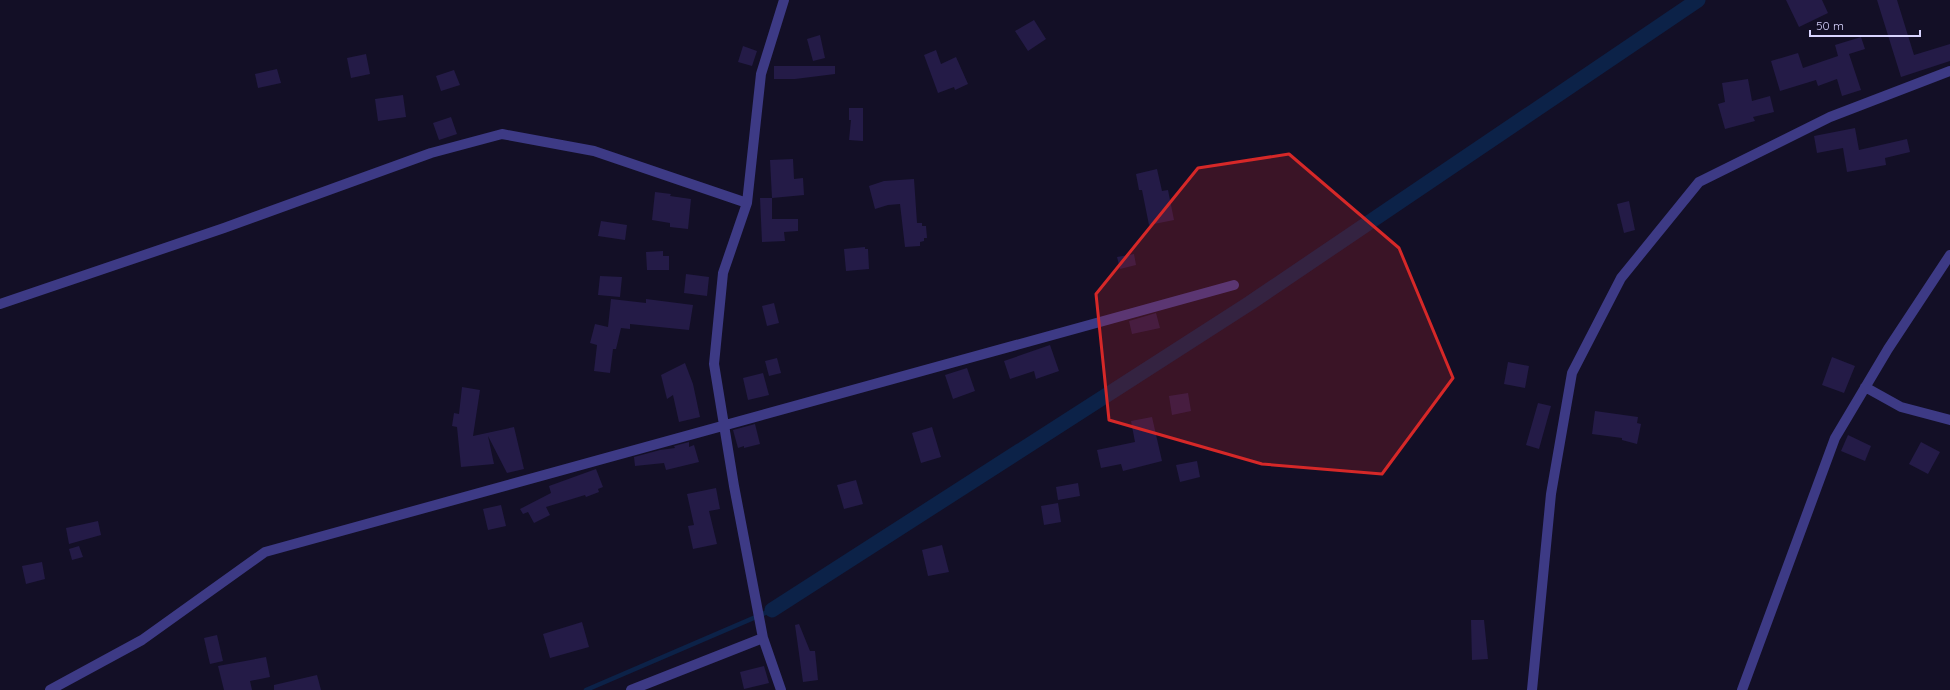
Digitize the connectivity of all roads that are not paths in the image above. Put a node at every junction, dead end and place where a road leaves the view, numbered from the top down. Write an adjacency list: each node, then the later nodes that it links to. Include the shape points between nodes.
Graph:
1 (784, 0): 3 (street, via 761,74)
2 (1950, 71): 14 (street, via 1830,117 1699,182 1621,278 1572,373 1551,494)
3 (747, 203): 6 (street, via 594,151 502,134 432,153 224,228); 9 (street, via 723,273 714,364)
4 (1950, 255): 7 (street)
5 (1234, 285): 9 (street)
6 (0, 304)
7 (1865, 387): 8 (street, via 1901,407); 15 (street, via 1835,438)
8 (1950, 420)
9 (723, 425): 10 (street); 11 (street, via 265,552 142,640)
10 (763, 638): 12 (street); 13 (street)
11 (50, 690)
12 (631, 690)
13 (781, 690)
14 (1532, 690)
15 (1742, 690)

